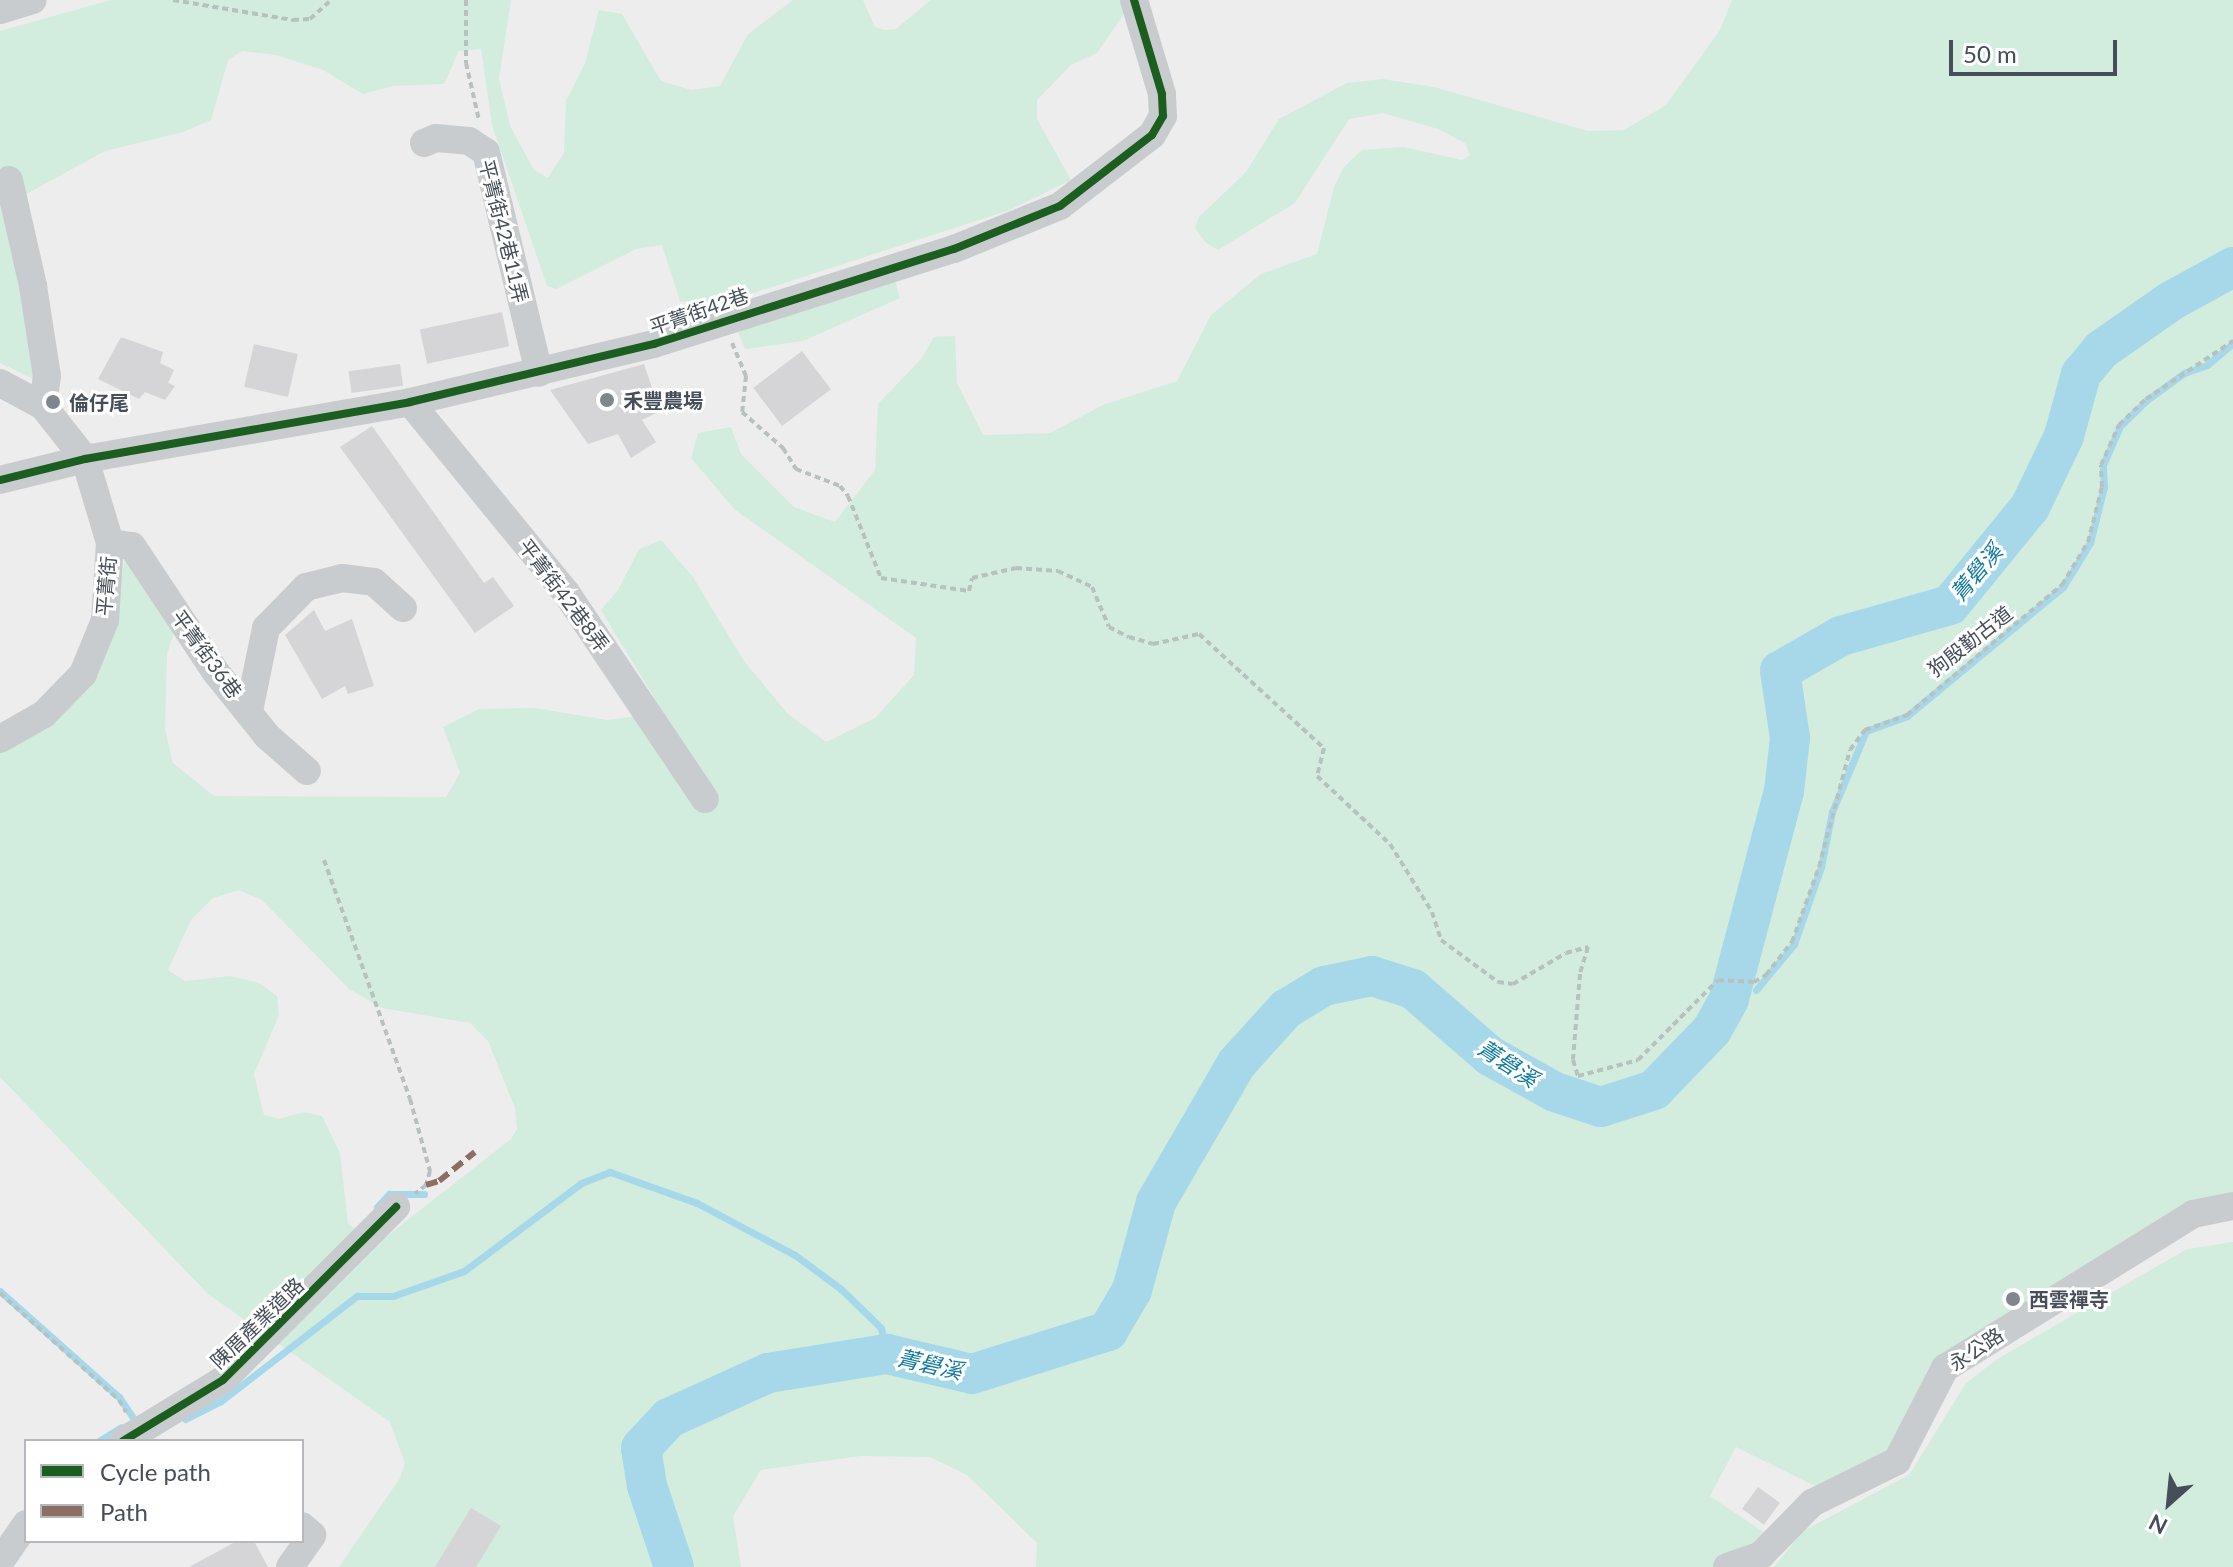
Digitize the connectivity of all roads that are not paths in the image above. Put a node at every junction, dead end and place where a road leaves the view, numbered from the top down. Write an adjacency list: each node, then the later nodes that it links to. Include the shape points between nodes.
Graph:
1 (32, 0): 3 (street)
2 (1134, 0): 6 (street, 平菁街42巷, via 1162,94 1163,116 1152,135 1060,206 954,249 654,344)
3 (0, 10)
4 (424, 143): 6 (street, 平菁街42巷11弄, via 436,138 469,141 486,152)
5 (9, 180): 9 (street, via 47,376)
6 (539, 373): 8 (street, 平菁街42巷)
7 (0, 383): 9 (street, 平菁街)
8 (410, 402): 10 (street, 平菁街42巷); 17 (street, 平菁街42巷8弄, via 567,594)
9 (43, 406): 10 (street, 平菁街)
10 (85, 459): 11 (street, 平菁街42巷); 12 (street, 平菁街)
11 (0, 480)
12 (110, 543): 14 (street, 平菁街36巷, via 132,546 215,671); 15 (street, 平菁街, via 105,620 83,674 44,714)
13 (403, 608): 14 (street, via 374,582 342,578 306,587 266,628)
14 (249, 711): 16 (street, 平菁街36巷, via 267,736)
15 (0, 739)
16 (307, 771)
17 (705, 799)
18 (2233, 1206): 25 (street, 永公路, via 2193,1214 1945,1368 1897,1461 1812,1503 1761,1555)
19 (396, 1207): 20 (street, 陳厝產業道路, via 223,1380)
20 (130, 1436)
21 (24, 1527): 23 (street)
22 (304, 1528): 24 (street, via 312,1535)
23 (0, 1562)
24 (290, 1567)
25 (1727, 1567)

